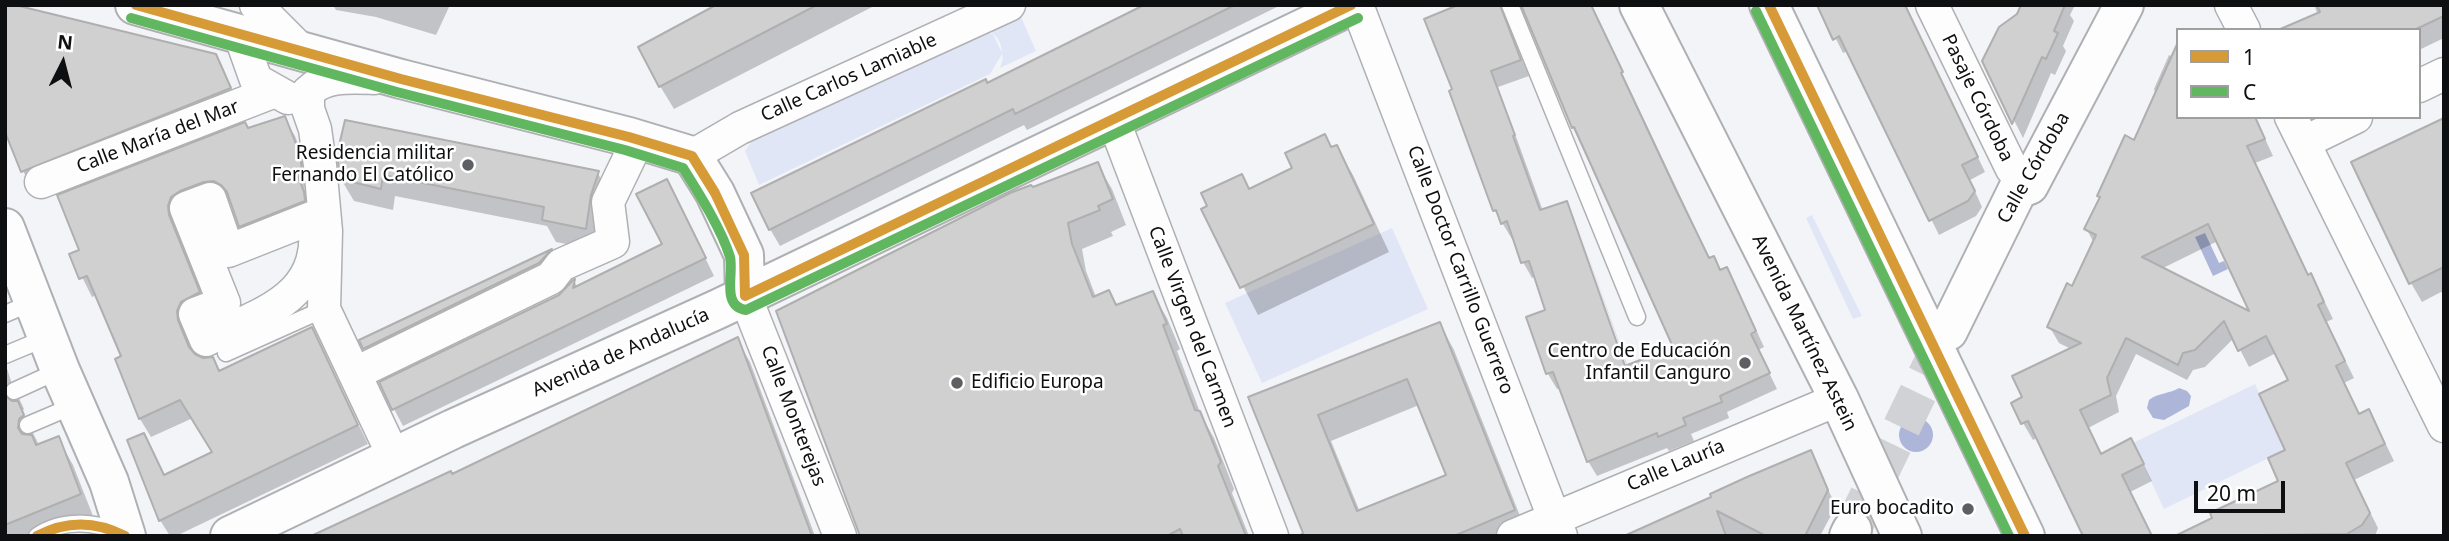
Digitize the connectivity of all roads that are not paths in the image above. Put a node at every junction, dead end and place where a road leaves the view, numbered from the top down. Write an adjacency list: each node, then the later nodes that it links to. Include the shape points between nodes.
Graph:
1 (135, 5): 2 (street); 13 (main road)
2 (142, 5)
3 (1009, 5): 25 (street, Calle Carlos Lamiable, via 740,128)
4 (1352, 5): 20 (main road, Avenida de Andalucía)
5 (1357, 5): 43 (street, Calle Doctor Carrillo Guerrero)
6 (1510, 5): 31 (lane)
7 (1639, 5): 23 (main road, Avenida Martínez Astein)
8 (1669, 5): 23 (main road, Avenida Martínez Astein)
9 (1769, 5): 51 (main road)
10 (1932, 5): 27 (street, Pasaje Córdoba, via 2012,169)
11 (2123, 5): 27 (main road, Calle Córdoba)
12 (2231, 5): 14 (street)
13 (248, 20): 16 (main road, via 303,52); 18 (street, via 256,80)
14 (2243, 28)
15 (2444, 74): 17 (street)
16 (401, 79): 19 (street, via 349,76 318,82 308,92); 24 (main road)
17 (2421, 85)
18 (275, 91): 19 (street); 26 (street, Calle María del Mar)
19 (308, 110): 30 (street, via 315,130 326,231)
20 (1113, 119): 29 (main road, Avenida de Andalucía); 48 (street, Calle Virgen del Carmen)
21 (2347, 119): 22 (street)
22 (2298, 130): 41 (street)
23 (1704, 132): 38 (main road, Avenida Martínez Astein)
24 (638, 140): 25 (main road); 36 (street, via 608,202 613,242 561,265 551,278)
25 (692, 156): 29 (main road, via 744,255)
26 (41, 183)
27 (2032, 192): 32 (main road, Calle Córdoba, via 2018,189)
28 (12, 266): 34 (main road)
29 (745, 296): 42 (main road, Avenida de Andalucía); 47 (street, Calle Monterejas)
30 (324, 309): 33 (lane); 36 (street)
31 (1637, 317)
32 (1948, 331)
33 (216, 347): 33 (street, via 296,292 315,252 314,217 229,251 210,199 186,208 224,303 195,314)
34 (54, 354): 35 (lane); 37 (lane); 39 (main road)
35 (5, 355)
36 (356, 373): 42 (street)
37 (14, 391)
38 (1839, 399): 43 (street, Calle Lauría); 50 (main road, Avenida Martínez Astein)
39 (75, 405): 40 (lane); 45 (main road, via 109,482)
40 (28, 425)
41 (2444, 426)
42 (394, 457): 46 (main road, Avenida de Andalucía)
43 (1558, 526): 49 (street, Calle Lauría)
44 (37, 536): 45 (lane, via 78,523 107,527)
45 (126, 536)
46 (230, 536)
47 (840, 536)
48 (1272, 536)
49 (1513, 536)
50 (1902, 536)
51 (2025, 536)

